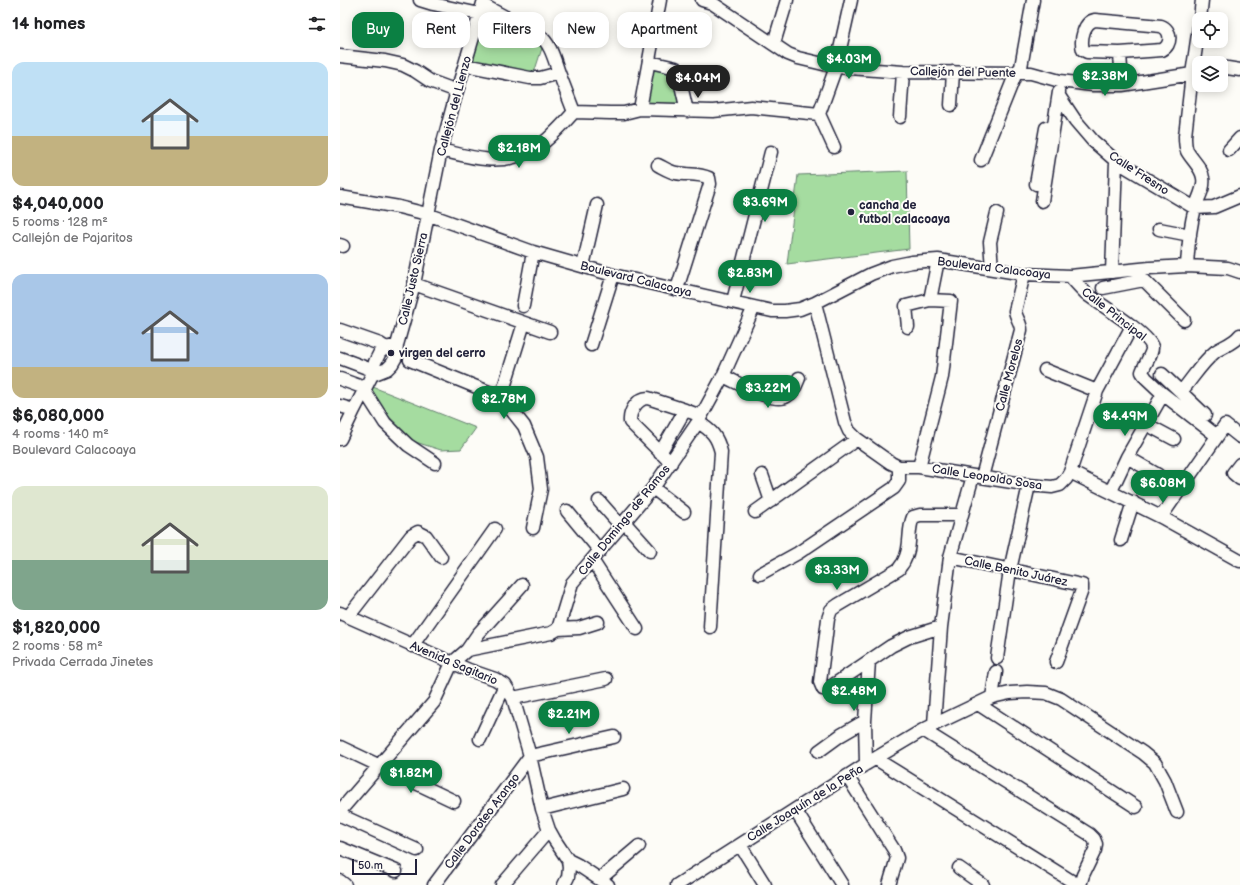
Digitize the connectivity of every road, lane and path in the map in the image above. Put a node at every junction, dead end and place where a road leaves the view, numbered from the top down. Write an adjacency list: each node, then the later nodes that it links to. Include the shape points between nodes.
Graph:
1 (420, 0): 8 (street, via 433,4)
2 (660, 0): 13 (street)
3 (702, 0): 10 (street, Callejón del Puente, via 712,3)
4 (787, 0): 10 (street)
5 (851, 0): 15 (street)
6 (1033, 0): 22 (street, via 1021,66)
7 (1202, 0): 9 (street)
8 (482, 7): 14 (street, Callejón del Lienzo); 21 (street, via 545,40)
9 (1201, 12)
10 (774, 44): 15 (street, Callejón del Puente, via 798,58)
11 (1120, 53): 11 (street, via 1167,48 1169,32 1162,26 1095,20 1087,23 1083,50); 24 (street)
12 (340, 56): 26 (street, via 403,65 441,86)
13 (650, 62): 29 (street); 30 (street, via 676,68)
14 (465, 65): 21 (street, via 530,78); 26 (street, Callejón del Lienzo)
15 (836, 67): 19 (street, Callejón del Puente); 32 (street)
16 (1192, 68): 24 (street, Callejón del Puente)
17 (1228, 68): 18 (street)
18 (1240, 70)
19 (903, 72): 20 (street, Callejón del Puente); 33 (street)
20 (953, 72): 22 (street, Callejón del Puente); 28 (street)
21 (559, 73): 31 (street)
22 (1016, 73): 23 (street, Callejón del Puente, via 1031,73); 39 (street)
23 (1057, 80): 24 (street, Callejón del Puente, via 1093,85); 27 (street); 42 (street)
24 (1122, 85)
25 (1192, 88): 47 (street, via 1185,144 1203,178)
26 (457, 91): 36 (street, Callejón del Lienzo)
27 (1059, 96): 40 (street, Calle Fresno, via 1093,141); 45 (street)
28 (951, 105)
29 (640, 109): 30 (street); 31 (street, via 610,113)
30 (687, 111): 32 (street, via 756,107)
31 (574, 112): 36 (street, via 538,147 516,158 494,161)
32 (819, 114): 35 (street)
33 (900, 117)
34 (1240, 138): 37 (street)
35 (834, 148)
36 (441, 150): 49 (street, Callejón del Lienzo)
37 (1228, 150)
38 (771, 152): 68 (street)
39 (981, 160)
40 (1116, 161): 47 (street, Calle Fresno); 59 (street)
41 (658, 165): 66 (street, via 676,173 703,175 709,178 710,184)
42 (1036, 184)
43 (1240, 196): 47 (street, via 1214,207)
44 (340, 197): 49 (street, Boulevard Calacoaya)
45 (1042, 202)
46 (597, 205): 54 (street)
47 (1195, 208): 51 (street)
48 (998, 213): 56 (street, via 990,242)
49 (427, 214): 52 (street, Boulevard Calacoaya); 64 (street, Calle Justo Sierra)
50 (1159, 229): 51 (street)
51 (1190, 235): 55 (street)
52 (534, 252): 54 (street, Boulevard Calacoaya); 70 (street)
53 (938, 260): 56 (street, Boulevard Calacoaya); 67 (street); 69 (street, Boulevard Calacoaya, via 892,266)
54 (583, 266): 61 (street, Boulevard Calacoaya)
55 (1187, 266): 57 (street, Boulevard Calacoaya); 58 (street, Boulevard Calacoaya)
56 (992, 268): 60 (street, Boulevard Calacoaya)
57 (1150, 268): 59 (street, Boulevard Calacoaya); 63 (street)
58 (1240, 271)
59 (1112, 272): 62 (street, Boulevard Calacoaya)
60 (1024, 274): 62 (street, Boulevard Calacoaya); 114 (street, Calle Morelos, via 1015,311 1021,330)
61 (613, 275): 66 (street, Boulevard Calacoaya); 79 (street)
62 (1070, 276): 74 (street, Calle Principal, via 1081,289)
63 (1144, 280): 65 (street); 72 (street)
64 (414, 284): 73 (street); 80 (street, Calle Justo Sierra)
65 (1103, 288)
66 (677, 289): 68 (street, Boulevard Calacoaya)
67 (930, 300): 75 (street, via 906,306); 110 (street, via 951,301 942,377)
68 (732, 302): 71 (street, Boulevard Calacoaya)
69 (815, 303): 71 (street, Boulevard Calacoaya, via 785,311); 103 (street, via 845,422)
70 (523, 306)
71 (754, 307): 86 (street, Calle Domingo de Ramos)
72 (1184, 320)
73 (524, 323): 77 (street); 93 (street)
74 (1132, 326): 90 (street); 92 (street, Calle Principal, via 1149,341 1152,348 1142,372)
75 (908, 327)
76 (340, 330): 80 (street)
77 (550, 332)
78 (1240, 335): 91 (street, via 1209,358)
79 (591, 344)
80 (391, 346): 84 (street, Calle Justo Sierra, via 380,352); 84 (street, Calle Justo Sierra, via 396,357 392,364 387,369)
81 (340, 358): 84 (street)
82 (410, 360): 93 (street)
83 (1045, 370): 90 (street)
84 (372, 373): 89 (street, Calle Justo Sierra)
85 (1162, 374): 91 (street)
86 (723, 376): 87 (street, via 775,399 786,397 794,389); 98 (street, Calle Domingo de Ramos)
87 (799, 378)
88 (340, 379): 89 (street)
89 (365, 390): 95 (street, Calle Justo Sierra); 107 (street, via 385,422 408,445)
90 (1097, 391): 111 (street)
91 (1181, 392): 97 (street)
92 (1163, 394): 99 (street); 101 (street, Calle Principal)
93 (501, 397): 127 (street, via 524,426 537,457 541,488)
94 (340, 406): 95 (street)
95 (354, 410): 102 (street, Calle Justo Sierra)
96 (685, 410): 98 (street); 105 (street); 105 (street, via 648,398 643,398 637,403 630,422)
97 (1205, 415)
98 (700, 419): 108 (street, Calle Domingo de Ramos); 140 (street, via 718,440 721,452)
99 (1146, 424): 104 (street); 106 (street)
100 (1239, 435): 101 (street, via 1225,425)
101 (1217, 436): 125 (street)
102 (340, 439)
103 (857, 439): 109 (street); 119 (street)
104 (1174, 439)
105 (660, 453): 108 (street)
106 (1127, 457): 113 (street); 117 (street)
107 (435, 463)
108 (671, 463): 116 (street, Calle Domingo de Ramos)
109 (899, 467): 110 (street, Calle Leopoldo Sosa); 136 (street, via 899,481 894,488 798,553)
110 (919, 467): 114 (street, Calle Leopoldo Sosa)
111 (1070, 472): 115 (street, Calle Leopoldo Sosa, via 1060,485); 117 (street)
112 (762, 475): 119 (street)
113 (1158, 475)
114 (978, 476): 115 (street, Calle Leopoldo Sosa); 124 (street, Calle Morelos)
115 (1029, 485): 135 (street)
116 (653, 488): 122 (street); 126 (street, Calle Domingo de Ramos)
117 (1111, 491): 120 (street)
118 (600, 501): 126 (street)
119 (771, 501): 123 (street)
120 (1133, 502): 125 (street); 129 (street)
121 (567, 511): 131 (street)
122 (684, 512)
123 (755, 512)
124 (962, 515): 133 (street, Calle Morelos); 147 (street, via 913,517 908,550 898,569 831,610 820,682 823,689 829,688)
125 (1162, 517): 134 (street)
126 (623, 524): 130 (street); 131 (street, Calle Domingo de Ramos)
127 (533, 528)
128 (494, 529): 144 (street)
129 (1121, 540)
130 (650, 551)
131 (596, 556): 142 (street, Calle Domingo de Ramos, via 572,583); 143 (street)
132 (441, 557): 138 (street, via 426,536 418,532 411,536)
133 (950, 557): 135 (street, Calle Benito Juárez); 141 (street, Calle Morelos)
134 (1240, 561)
135 (1010, 570): 146 (street); 148 (street, Calle Benito Juárez, via 1082,585)
136 (760, 574)
137 (522, 585): 145 (street)
138 (344, 615): 144 (street, Avenida Sagitario)
139 (598, 622): 142 (street, via 579,628)
140 (710, 628)
141 (941, 628): 147 (street, via 909,637); 157 (street, Calle Morelos)
142 (558, 629): 145 (street, via 551,633)
143 (637, 629)
144 (412, 646): 149 (street, Avenida Sagitario)
145 (467, 650): 149 (street)
146 (997, 658)
147 (869, 660): 156 (street)
148 (1056, 662)
149 (452, 663): 152 (street, Avenida Sagitario); 165 (street, via 434,702)
150 (996, 672): 153 (street)
151 (606, 679): 154 (street)
152 (505, 685): 154 (street, Avenida Sagitario); 160 (street)
153 (992, 697): 155 (street, Calle Joaquín de la Peña); 173 (street, Calle Joaquín de la Peña, via 1027,692 1046,693 1061,699 1155,763 1165,781)
154 (513, 698): 163 (street, Avenida Sagitario)
155 (978, 704): 157 (street, Calle Joaquín de la Peña); 169 (street)
156 (865, 721): 162 (street); 164 (street)
157 (934, 724): 158 (street, Calle Joaquín de la Peña)
158 (923, 730): 164 (street, Calle Joaquín de la Peña); 194 (street, via 1094,838 1095,850)
159 (614, 737): 163 (street)
160 (480, 739)
161 (340, 748): 165 (street)
162 (819, 751)
163 (530, 756): 170 (street, Avenida Sagitario); 187 (street, Calle Doroteo Arango)
164 (871, 762): 166 (street, Calle Joaquín de la Peña); 194 (street)
165 (379, 766): 168 (street); 172 (street)
166 (847, 776): 171 (street, Calle Joaquín de la Peña); 192 (street, via 894,850 897,858)
167 (623, 789): 170 (street)
168 (454, 801)
169 (1136, 807)
170 (542, 809): 175 (street, Avenida Sagitario)
171 (794, 810): 176 (street, Calle Joaquín de la Peña); 191 (street)
172 (340, 811)
173 (1176, 812)
174 (340, 815): 179 (street)
175 (549, 830): 180 (street, Avenida Sagitario); 188 (street)
176 (740, 844): 189 (street, Calle Joaquín de la Peña); 190 (street)
177 (639, 846): 185 (street)
178 (340, 848): 182 (street)
179 (417, 850)
180 (568, 860): 184 (street); 185 (street)
181 (959, 868): 193 (street)
182 (396, 871)
183 (340, 881): 186 (street)
184 (569, 882)
185 (604, 882)
186 (345, 885)
187 (434, 885)
188 (502, 885)
189 (677, 885)
190 (766, 885)
191 (842, 885)
192 (889, 885)
193 (983, 885)
194 (1079, 885)

